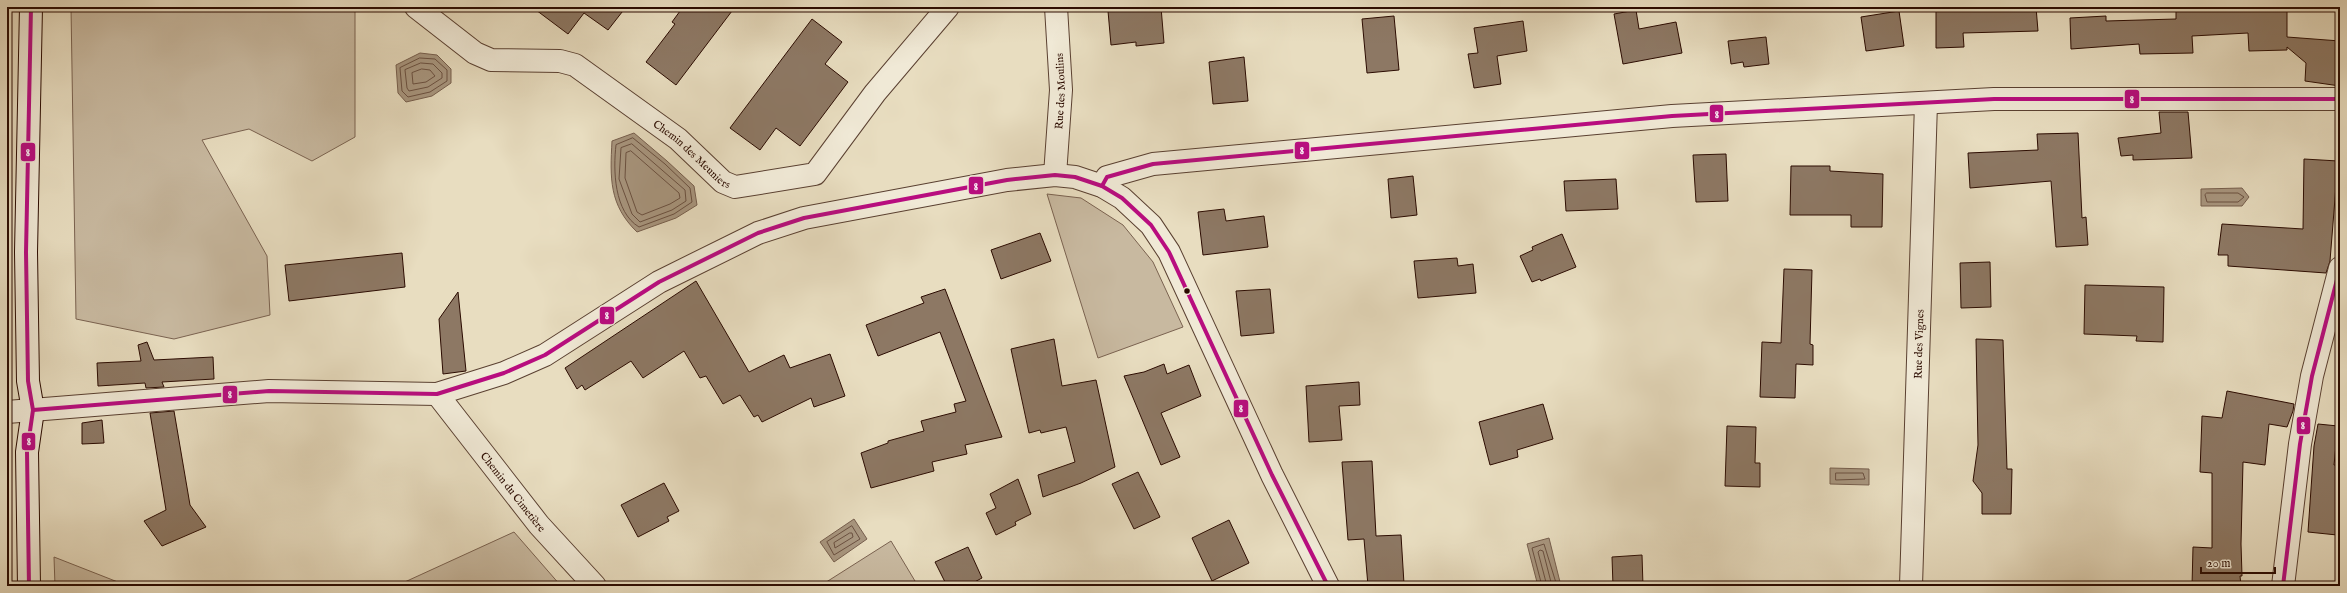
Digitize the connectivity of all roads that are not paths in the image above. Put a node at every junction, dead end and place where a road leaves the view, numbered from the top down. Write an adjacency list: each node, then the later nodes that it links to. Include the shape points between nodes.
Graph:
1 (31, 7): 11 (street, via 26,252 28,381)
2 (416, 7): 4 (street, Chemin des Meuniers, via 475,53 491,60 560,61 575,65 678,139 723,182 735,187 815,174)
3 (1056, 7): 7 (street, Rue des Moulins, via 1061,90)
4 (939, 10)
5 (2340, 99): 6 (street, via 1994,99)
6 (1926, 103): 8 (street, via 1672,116 1161,163 1107,177); 16 (street, Rue des Vignes)
7 (1055, 175): 8 (street, via 1075,177); 10 (street, via 1007,180 804,218 758,233 659,282 545,355 504,373)
8 (1102, 186): 15 (street, via 1122,198 1151,225 1169,252 1272,475)
9 (2340, 268): 17 (street, via 2312,382 2300,444)
10 (437, 394): 11 (street, via 269,391); 14 (street, Chemin du Cimetière, via 539,525)
11 (33, 410): 12 (street); 13 (street, via 27,452)
12 (7, 412)
13 (29, 586)
14 (595, 586)
15 (1328, 586)
16 (1911, 586)
17 (2283, 586)

